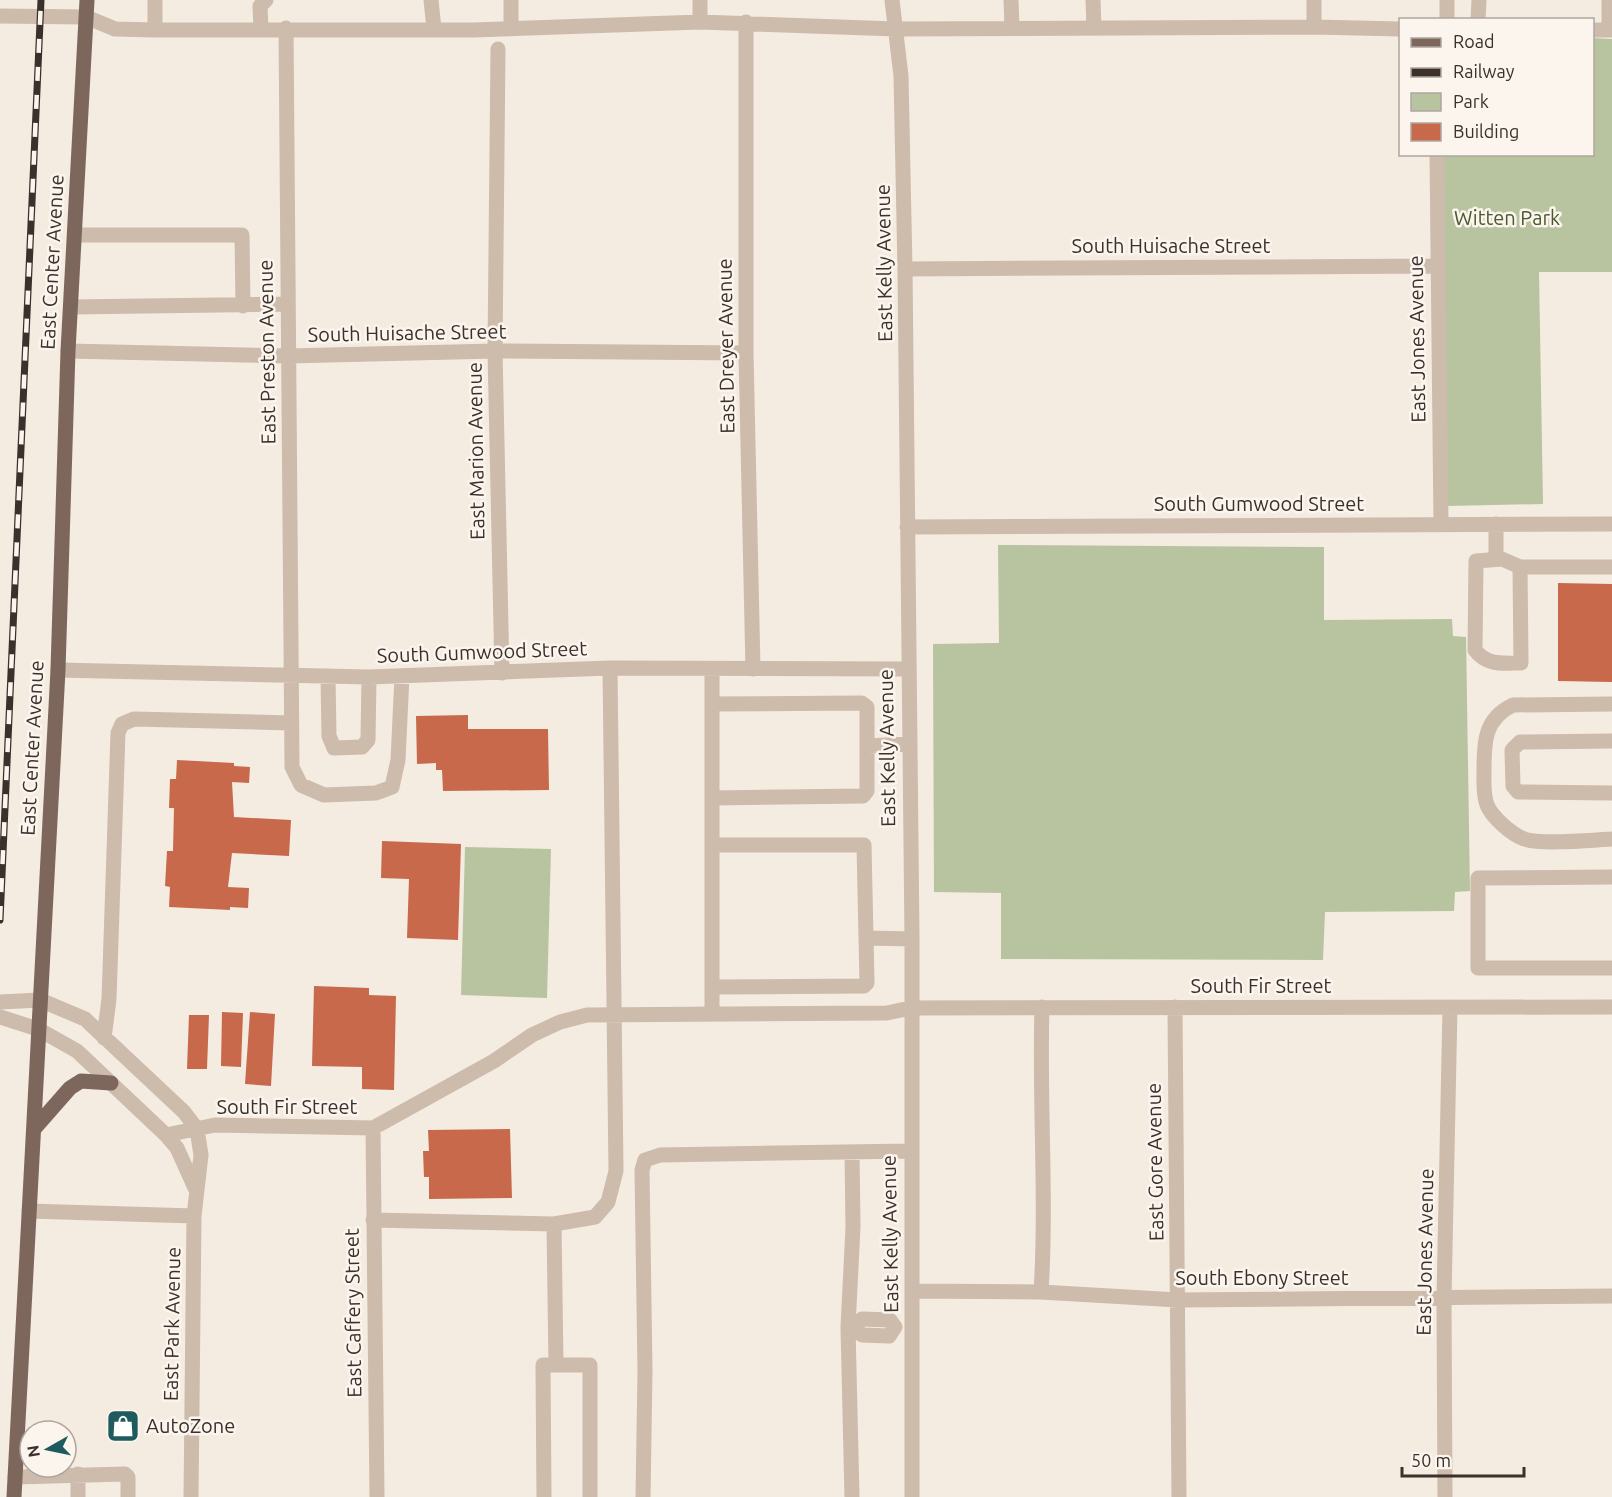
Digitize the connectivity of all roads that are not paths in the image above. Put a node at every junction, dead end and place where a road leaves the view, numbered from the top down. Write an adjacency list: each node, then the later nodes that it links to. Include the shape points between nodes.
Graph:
1 (87, 0): 15 (main road, East Center Avenue)
2 (155, 0): 29 (street)
3 (266, 0): 25 (street, via 260,6)
4 (431, 0): 26 (street)
5 (511, 0): 22 (street)
6 (700, 0): 18 (street)
7 (892, 0): 27 (street, East Kelly Avenue)
8 (1011, 0): 23 (street)
9 (1093, 0): 24 (street)
10 (1314, 0): 20 (street)
11 (1447, 0): 16 (street)
12 (1479, 0): 17 (street)
13 (1609, 0): 31 (street)
14 (0, 16): 15 (street)
15 (86, 17): 29 (street, via 115,29); 34 (main road, East Center Avenue)
16 (1447, 18)
17 (1478, 18)
18 (700, 22): 19 (street); 22 (street)
19 (746, 22): 27 (street); 42 (street, East Dreyer Avenue)
20 (1314, 27): 24 (street); 28 (street)
21 (286, 28): 25 (street); 26 (street); 37 (street, East Preston Avenue)
22 (511, 28): 26 (street)
23 (1012, 28): 24 (street); 27 (street)
24 (1094, 28)
25 (261, 29): 29 (street)
26 (434, 29)
27 (896, 29): 36 (street, East Kelly Avenue, via 902,76)
28 (1399, 29)
29 (155, 30)
30 (1594, 30): 31 (street)
31 (1611, 30)
32 (498, 49): 41 (street, East Marion Avenue)
33 (1437, 156): 35 (street, East Jones Avenue)
34 (75, 235): 38 (street, via 242,235); 39 (main road, East Center Avenue)
35 (1437, 266): 36 (street, South Huisache Street); 44 (street, East Jones Avenue)
36 (905, 269): 47 (street, East Kelly Avenue)
37 (286, 304): 38 (street); 43 (street, East Preston Avenue)
38 (243, 306): 39 (street)
39 (72, 307): 40 (main road, East Center Avenue)
40 (68, 351): 43 (street, South Huisache Street); 55 (main road, East Center Avenue)
41 (495, 351): 42 (street, South Huisache Street); 43 (street, South Huisache Street); 56 (street, East Marion Avenue)
42 (746, 353): 53 (street, East Dreyer Avenue)
43 (288, 356): 57 (street, East Preston Avenue)
44 (1441, 524): 45 (street, South Gumwood Street); 47 (street, South Gumwood Street)
45 (1496, 524): 46 (street, South Gumwood Street); 48 (street)
46 (1612, 524)
47 (907, 527): 54 (street, East Kelly Avenue)
48 (1496, 559): 49 (street); 49 (street, via 1478,560 1474,566 1475,650 1485,661 1521,663)
49 (1520, 567): 50 (street)
50 (1612, 567)
51 (610, 669): 52 (street, South Gumwood Street); 56 (street, South Gumwood Street); 83 (street)
52 (712, 669): 53 (street, South Gumwood Street); 61 (street)
53 (753, 669): 54 (street, South Gumwood Street)
54 (907, 669): 65 (street, East Kelly Avenue)
55 (58, 670): 57 (street, South Gumwood Street); 76 (main road, East Center Avenue)
56 (502, 673): 59 (street, South Gumwood Street)
57 (293, 675): 58 (street, South Gumwood Street); 63 (street, East Preston Avenue)
58 (328, 676): 60 (street, South Gumwood Street); 60 (street, via 329,736 334,748 362,747 368,740)
59 (402, 676): 60 (street, South Gumwood Street); 63 (street, East Preston Avenue, via 398,760 392,787 376,793 324,795 301,785 292,767)
60 (369, 677)
61 (712, 704): 66 (street, via 862,704 867,707); 68 (street)
62 (1612, 704): 69 (street, via 1513,705 1494,721 1484,740 1484,794 1488,806 1517,836 1531,840)
63 (291, 723): 87 (street, via 134,719 122,724 118,733 109,999)
64 (1612, 741): 67 (street, via 1520,742 1512,750 1513,786 1518,792)
65 (908, 744): 66 (street); 73 (street, East Kelly Avenue)
66 (867, 746): 68 (street, via 867,791 863,796)
67 (1612, 793)
68 (712, 798): 70 (street)
69 (1612, 839)
70 (712, 845): 72 (street, via 864,845); 75 (street)
71 (1612, 877): 74 (street, via 1478,878 1478,968)
72 (867, 938): 73 (street); 75 (street, via 864,986)
73 (912, 939): 82 (street, East Kelly Avenue)
74 (1612, 968)
75 (712, 987): 84 (street)
76 (40, 1000): 77 (street); 86 (main road, East Center Avenue); 87 (street, via 85,1019)
77 (0, 1002)
78 (1175, 1006): 79 (street, South Fir Street); 80 (street, South Fir Street); 104 (street, East Gore Avenue)
79 (1041, 1007): 82 (street, South Fir Street); 101 (street)
80 (1450, 1007): 81 (street, South Fir Street); 103 (street, East Jones Avenue)
81 (1612, 1007)
82 (910, 1008): 84 (street, South Fir Street, via 887,1013); 93 (street, East Kelly Avenue)
83 (612, 1012): 84 (street, South Fir Street); 89 (street, South Fir Street, via 560,1022); 99 (street, via 616,1171 608,1202 595,1217)
84 (712, 1014)
85 (0, 1017): 86 (street, East Park Avenue)
86 (38, 1029): 88 (street, East Park Avenue, via 77,1052); 90 (main road, East Center Avenue)
87 (104, 1038): 91 (street, via 184,1112)
88 (111, 1083): 90 (main road, via 81,1081); 92 (street, East Park Avenue)
89 (372, 1128): 91 (street, South Fir Street, via 215,1125); 98 (street, East Caffery Street)
90 (34, 1129): 96 (main road, East Center Avenue)
91 (197, 1129): 92 (street, South Fir Street); 95 (street, East Park Avenue, via 201,1155)
92 (166, 1135): 95 (street, East Park Avenue, via 177,1148)
93 (910, 1151): 94 (street); 100 (street, East Kelly Avenue)
94 (852, 1152): 105 (street); 119 (street, via 660,1155 645,1160)
95 (195, 1188): 97 (street, East Park Avenue)
96 (29, 1211): 97 (street); 109 (main road, East Center Avenue)
97 (194, 1216): 115 (street, East Park Avenue)
98 (372, 1220): 99 (street); 116 (street, East Caffery Street)
99 (555, 1224): 107 (street)
100 (913, 1291): 101 (street, South Ebony Street); 106 (street, East Kelly Avenue)
101 (1041, 1292): 104 (street, South Ebony Street)
102 (1612, 1296): 103 (street, South Ebony Street)
103 (1444, 1298): 104 (street, South Ebony Street); 123 (street, East Jones Avenue)
104 (1178, 1300): 122 (street, East Gore Avenue)
105 (851, 1327): 106 (street, via 862,1320 890,1320 895,1327); 120 (street)
106 (912, 1328): 121 (street, East Kelly Avenue)
107 (556, 1365): 117 (street, via 543,1365); 118 (street, via 590,1365)
108 (78, 1474): 114 (street, via 125,1474)
109 (15, 1477): 110 (street); 112 (main road, East Center Avenue)
110 (18, 1477)
111 (78, 1479): 113 (street)
112 (14, 1497)
113 (78, 1497)
114 (128, 1497)
115 (191, 1497)
116 (377, 1497)
117 (544, 1497)
118 (590, 1497)
119 (643, 1497)
120 (852, 1497)
121 (912, 1497)
122 (1179, 1497)
123 (1445, 1497)

